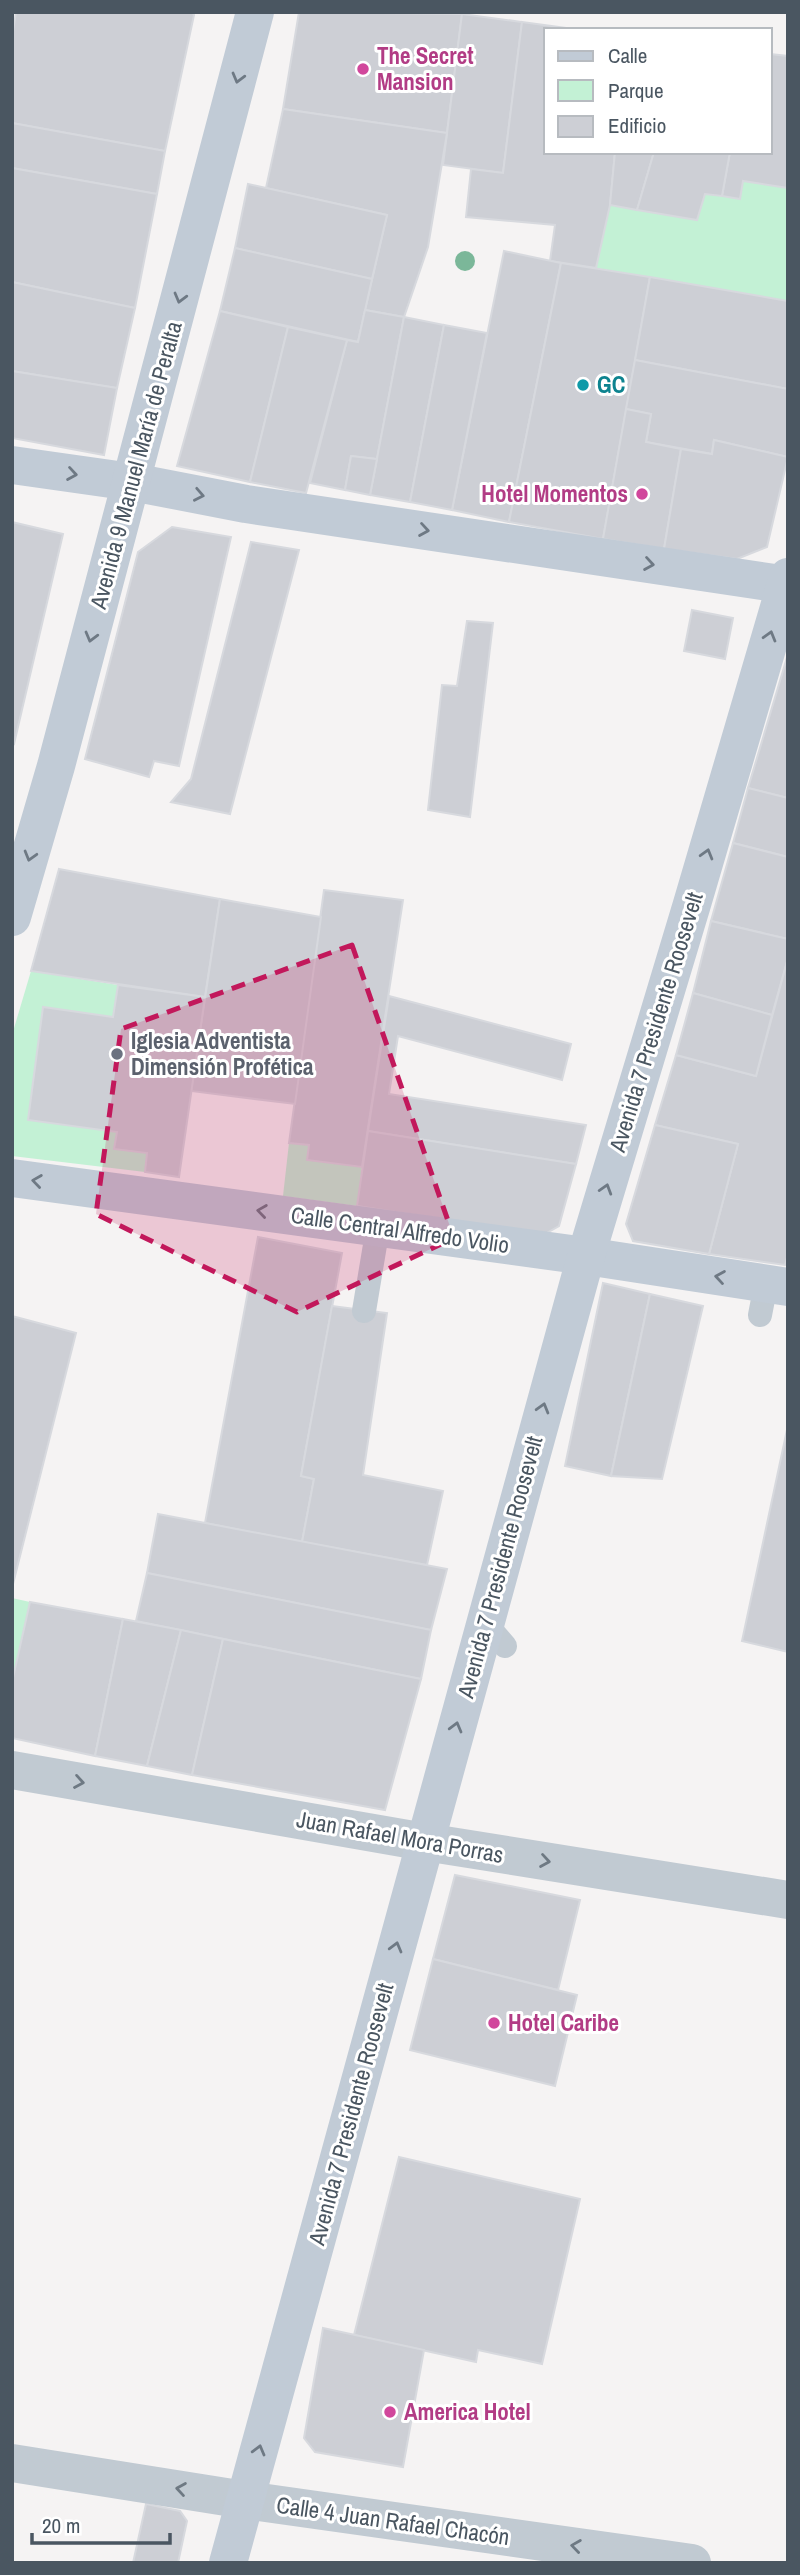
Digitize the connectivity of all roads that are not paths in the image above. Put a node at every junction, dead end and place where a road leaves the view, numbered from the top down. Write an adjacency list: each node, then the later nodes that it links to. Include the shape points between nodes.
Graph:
1 (255, 12): 3 (street, Avenida 9 Manuel María de Peralta, one-way to 3)
2 (12, 465): 3 (street, one-way to 3)
3 (132, 482): 4 (street, one-way to 4, via 246,504); 5 (street, Avenida 9 Manuel María de Peralta, one-way to 5)
4 (787, 582): 8 (street, Avenida 7 Presidente Roosevelt, one-way to 4)
5 (12, 917)
6 (12, 1178): 7 (street, Calle Central Alfredo Volio, one-way to 6)
7 (378, 1227): 8 (street, Calle Central Alfredo Volio); 10 (lane)
8 (586, 1255): 9 (street, Calle Central Alfredo Volio, one-way to 8); 12 (street, Avenida 7 Presidente Roosevelt, one-way to 8, via 495,1634)
9 (771, 1295)
10 (364, 1311)
11 (12, 1770): 12 (street, Juan Rafael Mora Porras, one-way to 12)
12 (425, 1842): 13 (street, Juan Rafael Mora Porras, one-way to 13); 15 (street, Avenida 7 Presidente Roosevelt, one-way to 12)
13 (788, 1900)
14 (12, 2463): 15 (street, Calle 4 Juan Rafael Chacón, one-way to 14)
15 (245, 2500): 16 (street, Avenida 7 Presidente Roosevelt); 17 (street, Calle 4 Juan Rafael Chacón, one-way to 15)
16 (228, 2563)
17 (692, 2563)

